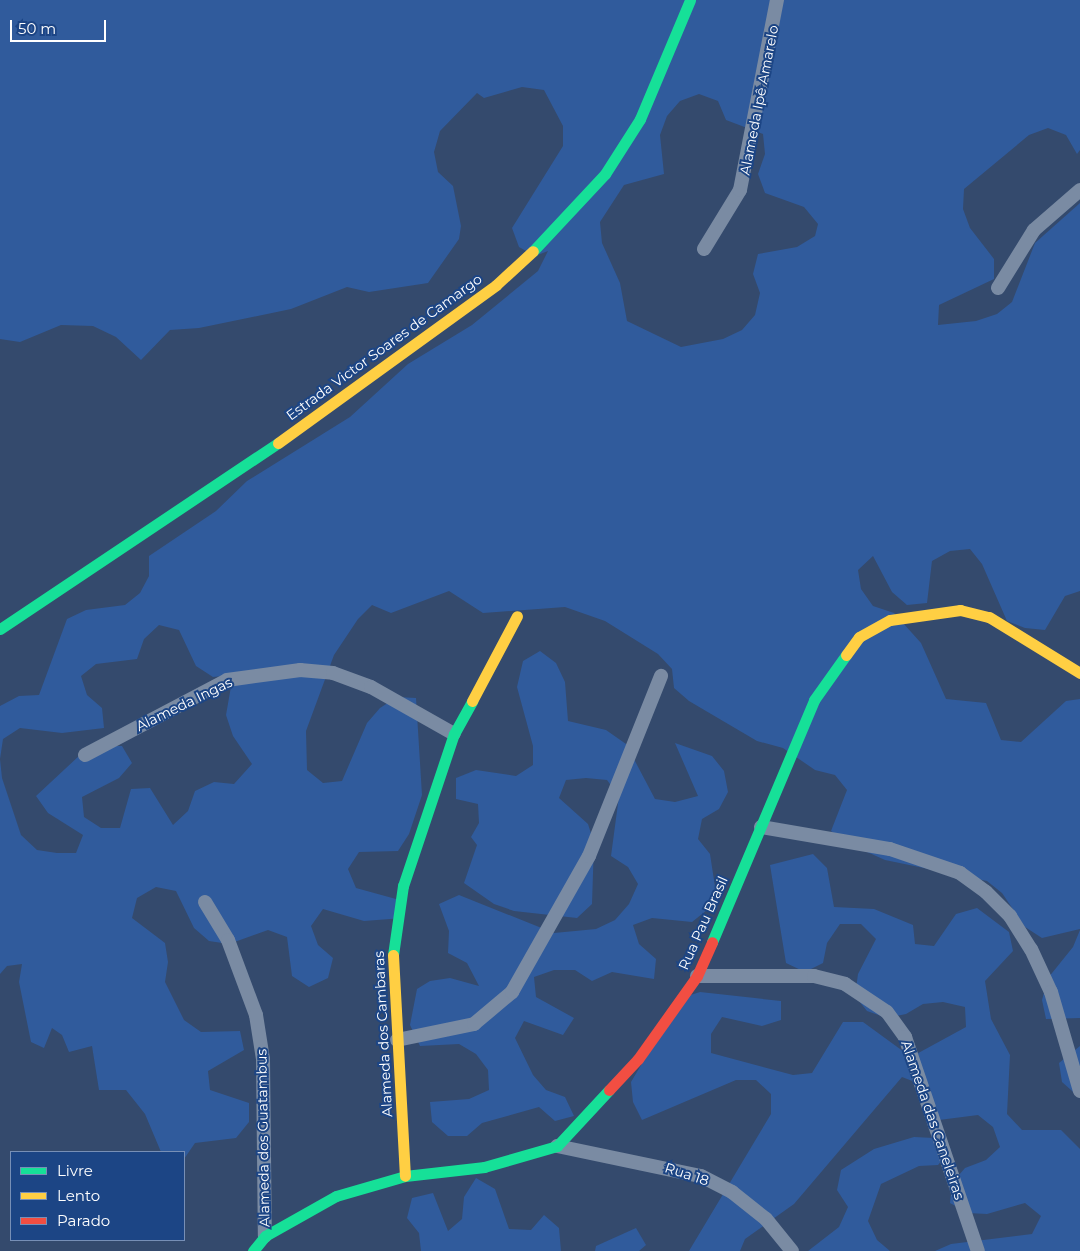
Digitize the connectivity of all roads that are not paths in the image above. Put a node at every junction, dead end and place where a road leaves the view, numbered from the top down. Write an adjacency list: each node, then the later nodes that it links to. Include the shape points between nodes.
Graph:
1 (690, 0): 7 (street, Estrada Victor Soares de Camargo, via 640,119 605,174 542,243 496,285 246,466)
2 (777, 0): 4 (street, Alameda Ipê Amarelo, via 747,166 725,220)
3 (1080, 190): 5 (street, via 1034,230)
4 (704, 249)
5 (998, 288)
6 (517, 616): 10 (street, Alameda dos Cambaras)
7 (0, 629)
8 (1080, 673): 12 (street, Rua Pau Brasil, via 989,616 960,610 890,620 859,637 819,692)
9 (661, 676): 15 (street, via 589,856 512,992 474,1024)
10 (454, 734): 11 (street, Alameda Ingas, via 371,687 333,674 300,670 227,680); 15 (street, Alameda dos Cambaras, via 403,886 394,947)
11 (85, 755)
12 (761, 827): 14 (street, Rua Pau Brasil); 16 (street, via 898,852 960,873 986,892 1010,916 1031,949 1051,992)
13 (205, 902): 19 (street, Alameda dos Guatambus, via 228,940 256,1015 263,1059)
14 (697, 976): 17 (street, Rua Pau Brasil, via 638,1059); 22 (street, Alameda das Caneleiras, via 814,976 845,984 888,1012 905,1037)
15 (397, 1040): 18 (street, Alameda dos Cambaras)
16 (1080, 1091)
17 (557, 1146): 18 (street, via 484,1167); 21 (street, Rua 18, via 701,1176 732,1192 766,1219)
18 (405, 1176): 19 (street, via 336,1196)
19 (265, 1236): 20 (street)
20 (252, 1251)
21 (792, 1251)
22 (978, 1251)

